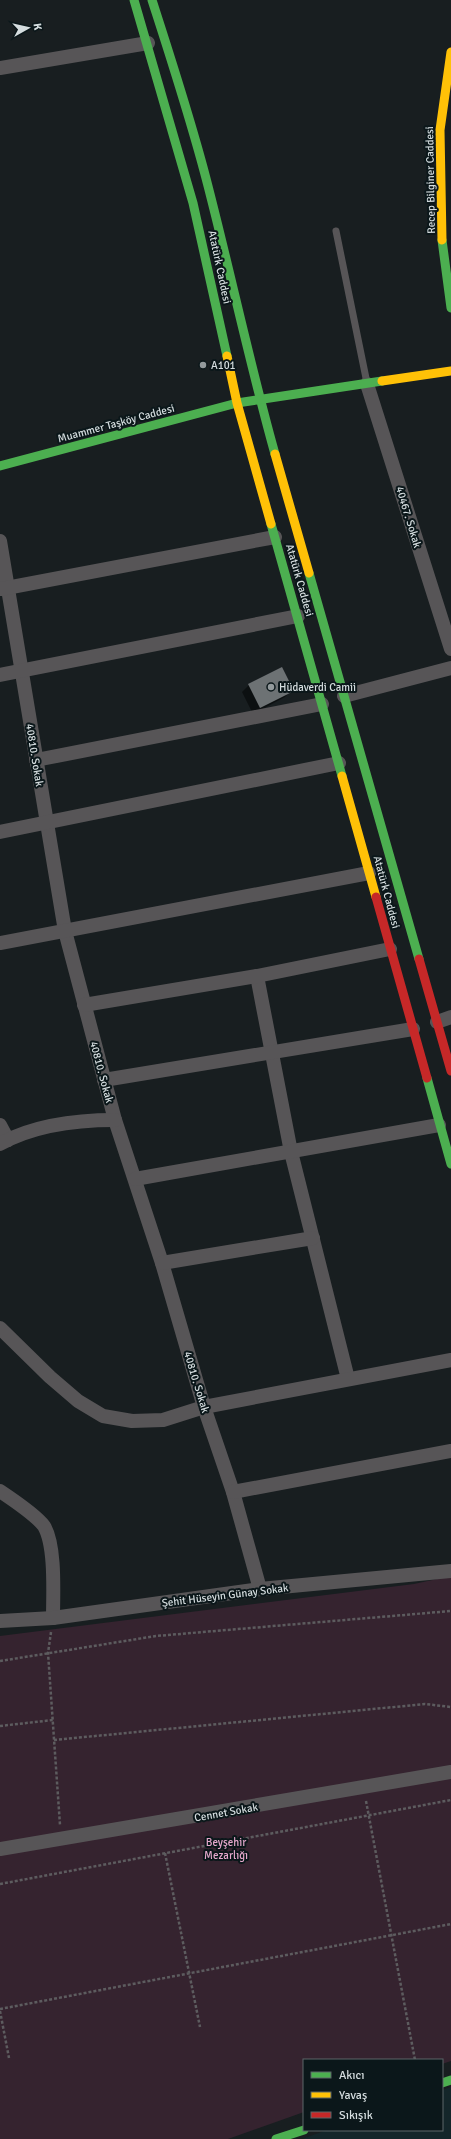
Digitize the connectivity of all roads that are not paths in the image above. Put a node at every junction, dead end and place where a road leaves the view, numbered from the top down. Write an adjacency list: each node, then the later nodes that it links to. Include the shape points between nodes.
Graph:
1 (134, 0): 3 (main road, Atatürk Caddesi)
2 (152, 0): 10 (main road, Atatürk Caddesi, via 208,186)
3 (148, 43): 5 (street); 11 (main road, Atatürk Caddesi, via 193,203)
4 (451, 52): 7 (main road, Recep Bilginer Caddesi, via 440,130 441,230)
5 (0, 68)
6 (336, 231): 9 (lane)
7 (451, 308)
8 (451, 371): 9 (main road, Muammer Taşköy Caddesi)
9 (367, 384): 10 (main road, Muammer Taşköy Caddesi); 17 (street, 40467. Sokak)
10 (260, 400): 11 (main road, Muammer Taşköy Caddesi); 21 (main road, Atatürk Caddesi)
11 (237, 403): 12 (main road, Muammer Taşköy Caddesi); 13 (main road, Atatürk Caddesi)
12 (0, 466)
13 (275, 537): 15 (street); 16 (main road, Atatürk Caddesi)
14 (0, 541): 15 (street, 40810. Sokak)
15 (4, 588): 19 (street, 40810. Sokak)
16 (298, 616): 19 (street); 22 (main road, Atatürk Caddesi)
17 (451, 649)
18 (451, 668): 21 (street)
19 (21, 671): 20 (street); 23 (street, 40810. Sokak)
20 (0, 675)
21 (344, 696): 34 (main road, Atatürk Caddesi)
22 (322, 704): 23 (street); 24 (main road, Atatürk Caddesi)
23 (36, 760): 25 (street, 40810. Sokak)
24 (338, 763): 25 (street); 27 (main road, Atatürk Caddesi)
25 (46, 822): 26 (street); 28 (street, 40810. Sokak)
26 (0, 832)
27 (369, 873): 28 (street); 30 (main road, Atatürk Caddesi)
28 (65, 932): 29 (street); 32 (street, 40810. Sokak)
29 (0, 944)
30 (390, 949): 31 (street); 35 (main road, Atatürk Caddesi)
31 (257, 976): 32 (street); 36 (street)
32 (84, 1005): 38 (street, 40810. Sokak)
33 (451, 1017): 34 (street)
34 (437, 1022): 37 (main road, Atatürk Caddesi)
35 (413, 1029): 36 (street); 41 (main road, Atatürk Caddesi)
36 (272, 1052): 38 (street); 43 (street)
37 (451, 1071)
38 (104, 1080): 39 (street, 40810. Sokak)
39 (114, 1120): 42 (street, via 84,1120 52,1125); 45 (street, 40810. Sokak)
40 (0, 1125): 42 (street)
41 (439, 1125): 43 (street); 44 (main road, Atatürk Caddesi)
42 (4, 1142)
43 (291, 1152): 45 (street); 46 (street)
44 (451, 1164)
45 (134, 1179): 47 (street, 40810. Sokak)
46 (313, 1238): 47 (street); 50 (street)
47 (162, 1262): 51 (street, 40810. Sokak)
48 (0, 1328): 51 (street, via 78,1401 103,1416 132,1421 163,1420)
49 (451, 1360): 50 (street)
50 (348, 1379): 51 (street)
51 (204, 1406): 54 (street, 40810. Sokak)
52 (451, 1451): 54 (street)
53 (0, 1491): 57 (street, via 44,1526 53,1563)
54 (233, 1492): 56 (street, 40810. Sokak)
55 (451, 1571): 56 (street, Şehit Hüseyin Günay Sokak)
56 (260, 1589): 57 (street, Şehit Hüseyin Günay Sokak)
57 (53, 1618): 58 (street, Şehit Hüseyin Günay Sokak)
58 (0, 1621)
59 (451, 1772): 60 (street, Cennet Sokak)
60 (0, 1849)
61 (303, 2130): 62 (main road)
62 (276, 2139)

